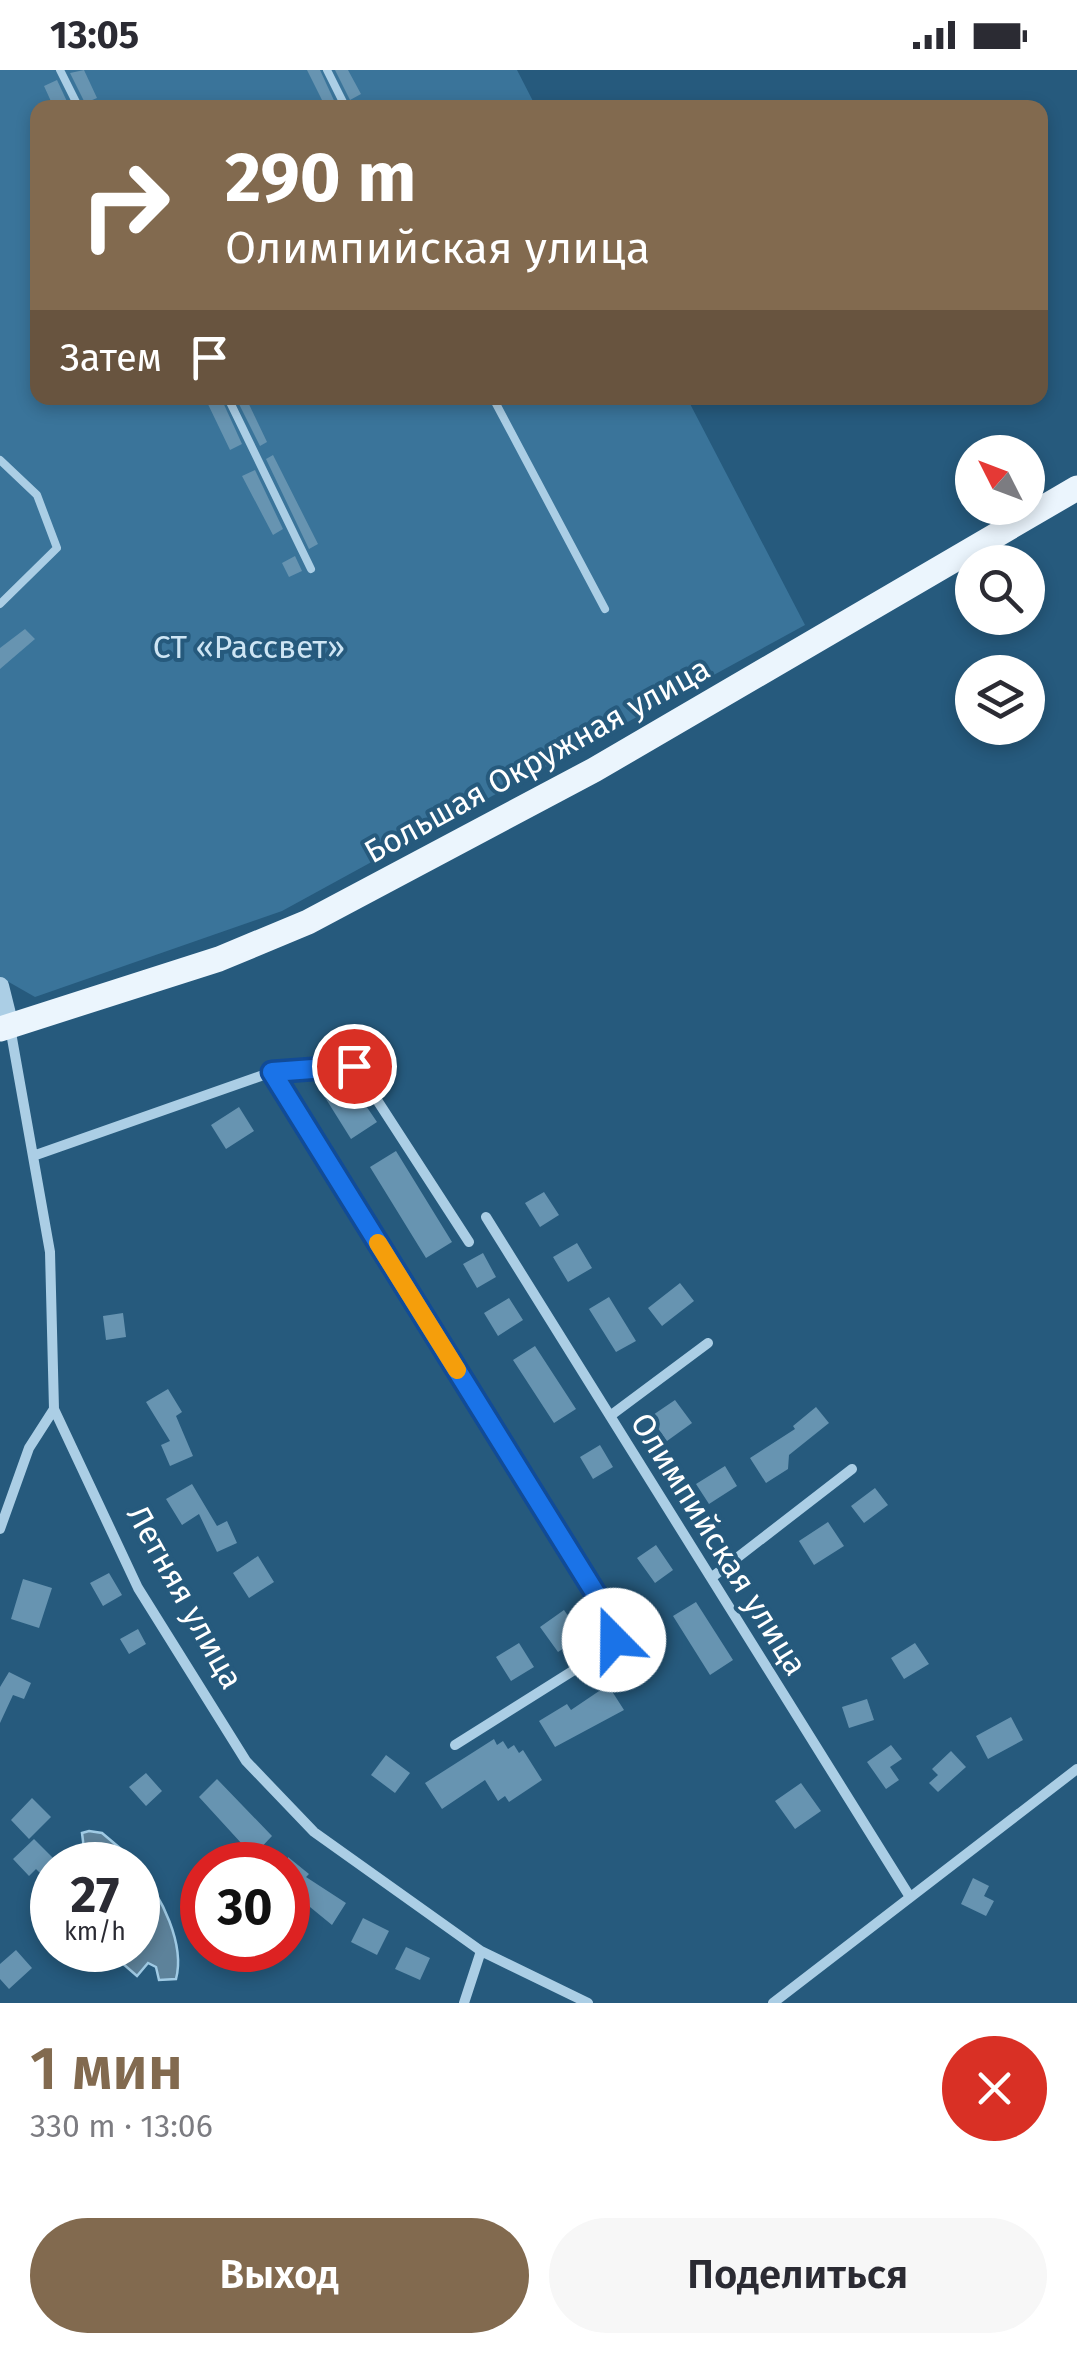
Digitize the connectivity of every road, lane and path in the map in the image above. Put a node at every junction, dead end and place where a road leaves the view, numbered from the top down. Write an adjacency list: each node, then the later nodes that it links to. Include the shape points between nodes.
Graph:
1 (60, 70): 3 (lane)
2 (327, 70): 4 (lane)
3 (75, 100)
4 (342, 100)
5 (231, 405): 9 (lane)
6 (497, 405): 11 (lane)
7 (0, 460): 10 (lane, via 37,495 57,548)
8 (1077, 488): 13 (main road, Большая Окружная улица, via 594,770 308,922)
9 (311, 569)
10 (0, 604)
11 (605, 610)
12 (0, 986): 13 (street, Летняя улица)
13 (5, 1028): 15 (street, Летняя улица)
14 (272, 1072): 15 (street); 17 (street, via 354,1066); 24 (street, via 612,1620 614,1640 606,1650)
15 (33, 1156): 19 (street, Летняя улица, via 50,1252)
16 (486, 1217): 20 (street, Олимпийская улица)
17 (470, 1242)
18 (708, 1343): 20 (street)
19 (54, 1409): 22 (street, via 28,1448); 27 (street, Летняя улица, via 138,1588 246,1761 314,1832)
20 (610, 1416): 23 (street, Олимпийская улица)
21 (852, 1468): 23 (street)
22 (0, 1529)
23 (711, 1578): 26 (street, Олимпийская улица)
24 (455, 1745)
25 (1077, 1769): 26 (street)
26 (910, 1897): 30 (street)
27 (482, 1952): 28 (street); 29 (street, Летняя улица)
28 (464, 2003)
29 (588, 2003)
30 (773, 2003)

